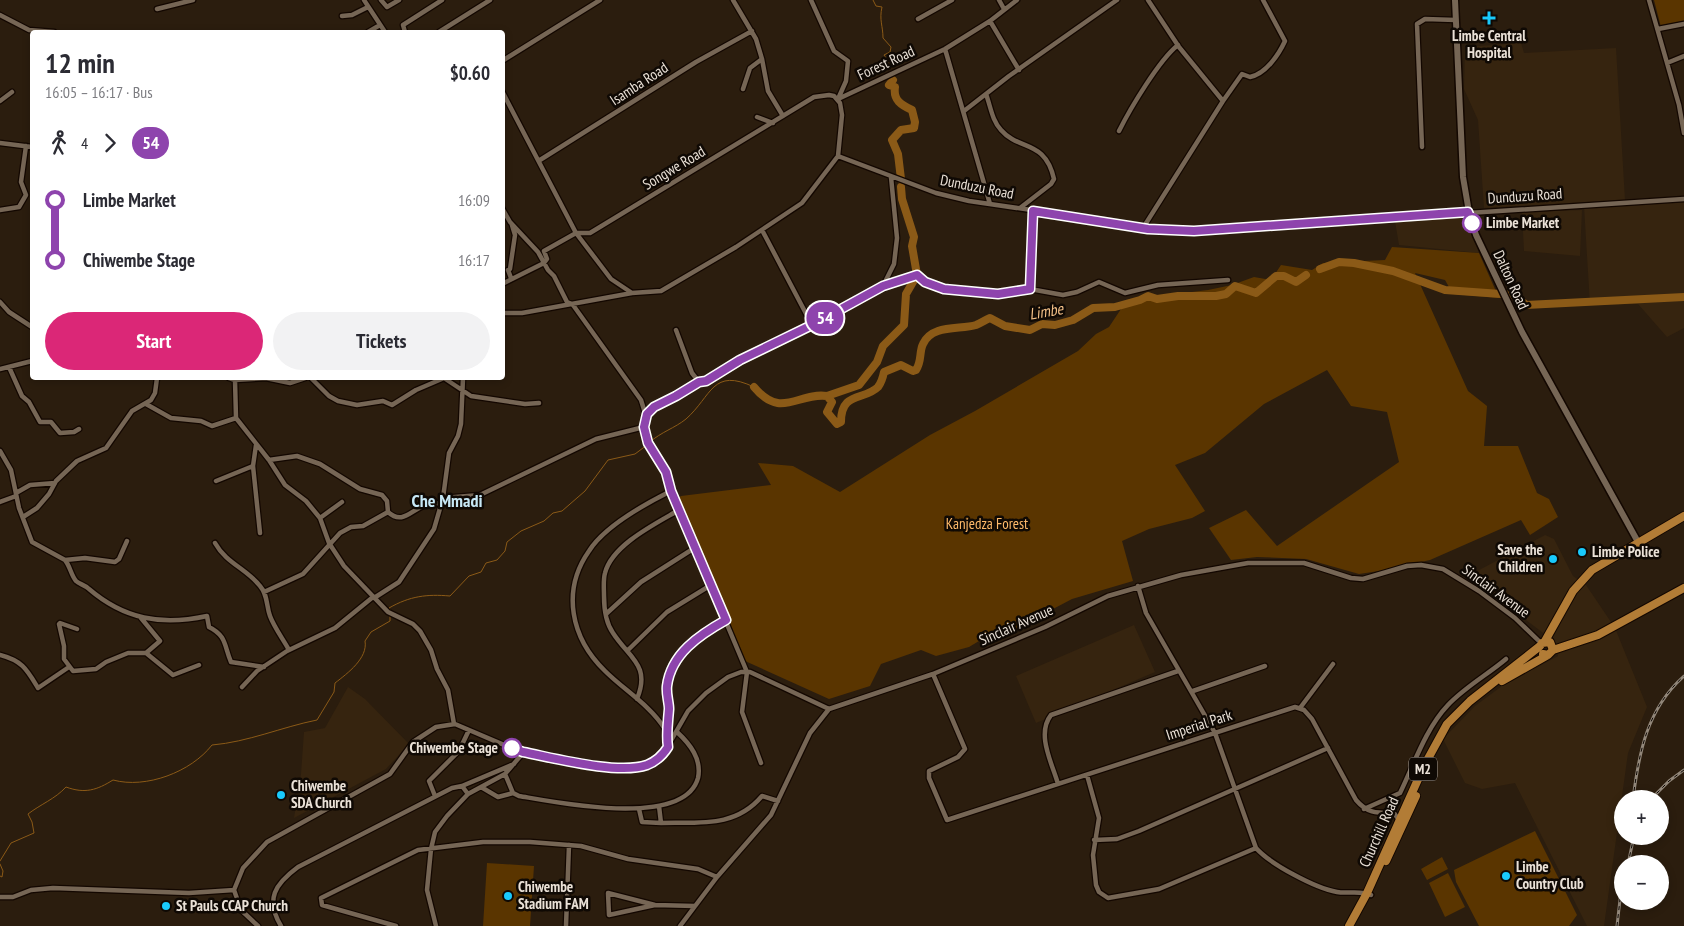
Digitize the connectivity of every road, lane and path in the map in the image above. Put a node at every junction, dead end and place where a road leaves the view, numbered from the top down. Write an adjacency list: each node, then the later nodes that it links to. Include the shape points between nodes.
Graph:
1 (193, 0): 20 (street)
2 (364, 0): 19 (street)
3 (381, 0): 4 (street, via 387,7)
4 (399, 0)
5 (442, 0): 33 (street, via 402,24)
6 (490, 0): 34 (street)
7 (600, 0): 18 (street)
8 (733, 0): 35 (street)
9 (811, 0): 47 (street, via 834,51 848,61 846,81)
10 (952, 0): 24 (street)
11 (999, 0): 21 (street)
12 (1017, 0): 21 (street, Forest Road)
13 (1117, 0): 42 (street)
14 (1148, 0): 36 (street)
15 (1263, 0): 49 (street, via 1285,41 1260,73 1250,77 1242,74)
16 (1455, 0): 25 (main road, Dalton Road)
17 (1649, 0): 29 (street)
18 (593, 2): 39 (street)
19 (368, 7): 23 (street); 28 (street)
20 (157, 9)
21 (1004, 9): 26 (street, Forest Road)
22 (0, 14): 30 (street)
23 (342, 16)
24 (918, 19)
25 (1456, 20): 60 (street, via 1425,19 1417,24); 71 (main road, Dalton Road, via 1463,177)
26 (990, 21): 37 (street, Forest Road); 42 (street)
27 (1684, 24): 29 (street)
28 (380, 25): 31 (street); 32 (street)
29 (1658, 29): 41 (street)
30 (30, 30)
31 (371, 30)
32 (384, 30)
33 (404, 30)
34 (442, 30)
35 (752, 31): 40 (street); 62 (street, Isamba Road, via 696,62)
36 (1178, 45): 49 (street); 55 (street, via 1157,71)
37 (945, 49): 47 (street, Forest Road); 51 (street)
38 (1684, 56): 41 (street)
39 (505, 59)
40 (762, 59): 43 (street, via 750,68); 52 (street, via 768,91)
41 (1667, 63): 50 (street)
42 (1019, 70): 45 (street)
43 (743, 89)
44 (12, 92): 48 (street)
45 (986, 94): 51 (street); 68 (street, via 994,121 1002,132 1031,145 1053,172 1051,184)
46 (505, 96): 62 (street)
47 (838, 100): 52 (street, Songwe Road, via 828,95 814,97); 61 (street, via 842,115)
48 (0, 101)
49 (1223, 101): 74 (street)
50 (1682, 105): 56 (street)
51 (964, 111): 67 (street)
52 (783, 116): 54 (street, Songwe Road)
53 (756, 117): 54 (street)
54 (773, 123): 76 (street, Songwe Road, via 590,233)
55 (1119, 131)
56 (1684, 133)
57 (0, 143): 58 (street)
58 (26, 146): 59 (street); 65 (street, via 21,182)
59 (30, 147)
60 (1422, 148)
61 (838, 156): 63 (street, Dunduzu Road); 75 (street, via 802,203)
62 (540, 160): 76 (street)
63 (891, 177): 67 (street, Dunduzu Road, via 936,193); 81 (street, via 897,238 894,264)
64 (30, 194): 65 (street)
65 (26, 196): 69 (street, via 21,206)
66 (1684, 199): 71 (street, Dunduzu Road)
67 (990, 204): 68 (street, Dunduzu Road)
68 (1020, 208): 70 (street, Dunduzu Road)
69 (0, 210)
70 (1033, 211): 74 (street, Dunduzu Road); 82 (street)
71 (1468, 212): 74 (street, Dunduzu Road, via 1195,231); 127 (main road, Dalton Road, via 1510,308)
72 (505, 213): 73 (street)
73 (510, 222): 77 (street); 78 (street, via 515,235 508,270)
74 (1144, 228)
75 (762, 230): 83 (street, via 661,291); 87 (street)
76 (576, 233): 77 (street, Songwe Road, via 544,251 548,259); 83 (street, via 611,279)
77 (544, 263): 78 (street); 85 (street, via 567,302)
78 (511, 278): 80 (street)
79 (1228, 280): 82 (street, via 1158,285 1132,292 1119,292 1098,282 1077,292 1063,294)
80 (505, 282)
81 (883, 286): 82 (street, via 917,275 925,282 944,289 998,294); 87 (street)
82 (1030, 289)
83 (632, 293): 85 (street)
84 (0, 302): 88 (street)
85 (573, 305): 86 (street); 105 (street, via 641,400)
86 (505, 313)
87 (812, 325): 101 (street)
88 (30, 326)
89 (676, 330): 101 (street, via 692,373)
90 (30, 362): 91 (street)
91 (9, 367): 92 (street); 108 (street, via 22,396 40,422 51,422 60,433)
92 (0, 369)
93 (157, 380): 104 (street, via 155,393)
94 (235, 380): 106 (street)
95 (276, 380): 96 (street, via 292,383)
96 (300, 380)
97 (313, 380): 98 (street, via 328,396 357,406 383,401 392,405)
98 (439, 380)
99 (447, 380): 102 (street)
100 (463, 380): 102 (street)
101 (699, 382): 105 (street, via 655,406)
102 (462, 392): 103 (street, via 482,398); 117 (street, via 461,424 448,460)
103 (539, 403)
104 (146, 404): 106 (street, via 171,418 201,421 212,426); 114 (street, via 132,411 104,450 80,459)
105 (646, 416): 107 (street)
106 (236, 418): 109 (street)
107 (644, 427): 115 (street, via 648,443 666,472); 117 (street, via 596,439 482,494)
108 (79, 429)
109 (256, 445): 111 (street); 112 (street)
110 (0, 451): 116 (street, via 11,470)
111 (269, 460): 121 (street, via 297,456 320,464 359,488 382,495); 124 (street, via 285,485 306,501)
112 (253, 466): 113 (street); 125 (street)
113 (216, 480)
114 (55, 483): 116 (street, via 30,484); 122 (street, via 37,508)
115 (671, 491): 120 (street); 158 (street, via 635,511 595,543 574,587 573,616 584,646 605,672)
116 (16, 495): 118 (street); 122 (street)
117 (442, 500): 121 (street, via 405,517); 136 (street, via 434,529 404,574 395,585)
118 (0, 502)
119 (342, 502): 124 (street)
120 (679, 510): 130 (street); 137 (street, via 613,556 604,576)
121 (388, 512): 129 (street, via 363,526 348,528)
122 (23, 516): 131 (street, via 32,542)
123 (1684, 516): 127 (highway, M2)
124 (320, 518): 129 (street)
125 (260, 533)
126 (127, 541): 131 (street, via 117,562 85,558)
127 (1638, 542): 141 (highway, M2, via 1608,559 1583,579 1572,591)
128 (215, 543): 135 (street, via 228,560 255,580)
129 (329, 543): 135 (street, via 303,574); 136 (street, via 344,566)
130 (696, 547): 132 (street); 137 (street, via 641,582)
131 (65, 560): 138 (street, via 76,581 110,606)
132 (711, 585): 139 (street); 143 (street, via 667,612)
133 (1138, 586): 141 (street, Sinclair Avenue, via 1248,563 1304,563 1363,579 1421,565 1443,569 1458,577 1507,612); 153 (street, via 1146,613); 155 (street, Sinclair Avenue, via 1108,596 1045,627)
134 (1684, 588): 144 (highway, Churchill Road / M2, via 1598,635)
135 (264, 592): 142 (street, via 270,617)
136 (374, 597): 142 (street, via 332,630); 161 (street, via 388,612 414,624 431,650 448,692)
137 (606, 614): 143 (street, via 612,632)
138 (141, 618): 145 (street, via 160,642); 150 (street, via 181,621 207,616 210,628 218,630 221,635 231,662)
139 (726, 620): 154 (street); 163 (street, via 690,645 672,665 667,687 669,710)
140 (76, 629): 152 (street, via 59,624 64,659)
141 (1542, 643): 144 (highway, via 1552,644); 144 (highway, via 1541,653); 185 (highway, Churchill Road / M2, via 1470,701 1447,724)
142 (289, 650): 150 (street)
143 (627, 651): 158 (street, via 640,669 642,686)
144 (1550, 652): 185 (highway, Churchill Road / M2, via 1503,680 1460,715 1442,739)
145 (146, 653): 149 (street, via 173,675); 152 (street, via 128,653 91,671 73,671)
146 (0, 656): 152 (street, via 28,669 38,688)
147 (1506, 658): 183 (street, via 1439,716 1400,793)
148 (1333, 664): 159 (street)
149 (199, 665)
150 (264, 666): 156 (street)
151 (1265, 666): 157 (street)
152 (69, 667)
153 (1178, 671): 157 (street); 173 (street, via 1051,715 1044,733)
154 (746, 672): 160 (street); 164 (street, via 728,677 706,692 690,709); 169 (street, via 742,712)
155 (933, 674): 160 (street, Sinclair Avenue); 173 (street, Imperial Park, via 965,749 958,757 929,771 929,778 948,820)
156 (242, 687)
157 (1193, 691): 165 (street)
158 (637, 699): 163 (street)
159 (1300, 708): 165 (street, Imperial Park); 167 (street, via 1312,719)
160 (830, 709): 180 (street, via 810,733)
161 (454, 724): 162 (street); 191 (street, via 436,727 415,740 390,774 267,842 243,868)
162 (468, 730): 168 (street); 179 (street, via 459,751 429,781)
163 (666, 730): 166 (street)
164 (677, 732): 166 (street); 181 (street, via 692,749 699,771 695,784 684,795)
165 (1215, 733): 172 (street, Imperial Park); 176 (street)
166 (668, 747): 168 (street, via 658,759 635,767 605,766)
167 (1328, 748): 176 (street); 183 (street)
168 (523, 752): 170 (street)
169 (761, 763)
170 (515, 764): 171 (street); 174 (street)
171 (505, 774): 175 (street); 177 (street)
172 (1087, 775): 173 (street, Imperial Park); 186 (street, via 1099,818)
173 (1058, 784)
174 (462, 786): 178 (street); 179 (street)
175 (481, 787): 177 (street, via 498,797); 178 (street)
176 (1234, 791): 186 (street, via 1117,839); 188 (street)
177 (513, 793): 182 (street, via 570,805)
178 (468, 794): 189 (street, via 440,824)
179 (435, 796): 197 (street, via 322,854 283,878 274,900)
180 (778, 801): 184 (street, via 762,796 744,813 730,819); 190 (street, via 757,832)
181 (659, 806): 182 (street); 184 (street)
182 (639, 809): 184 (street, via 642,822)
183 (1364, 809): 185 (street, via 1376,814 1394,813)
184 (661, 823)
185 (1401, 823): 192 (highway, Churchill Road / M2)
186 (1094, 840): 188 (street, via 1098,890 1102,895 1113,898 1158,889)
187 (570, 845): 189 (street, via 483,842); 190 (street, via 628,859 698,868); 200 (street)
188 (1256, 848): 192 (street, via 1266,857 1321,887 1346,894)
189 (430, 849): 198 (street, via 418,850 321,898 322,905); 199 (street, via 428,894)
190 (717, 877): 195 (street)
191 (234, 890): 193 (street, via 189,893 53,888); 196 (street, via 241,910)
192 (1369, 894): 202 (highway, Churchill Road / M2); 203 (highway, Churchill Road / M2)
193 (0, 897)
194 (655, 905): 194 (street, via 609,891 608,892 609,915); 195 (street)
195 (695, 906): 201 (street)
196 (258, 926)
197 (281, 926)
198 (396, 926)
199 (436, 926)
200 (566, 926)
201 (680, 926)
202 (1349, 926)
203 (1354, 926)

